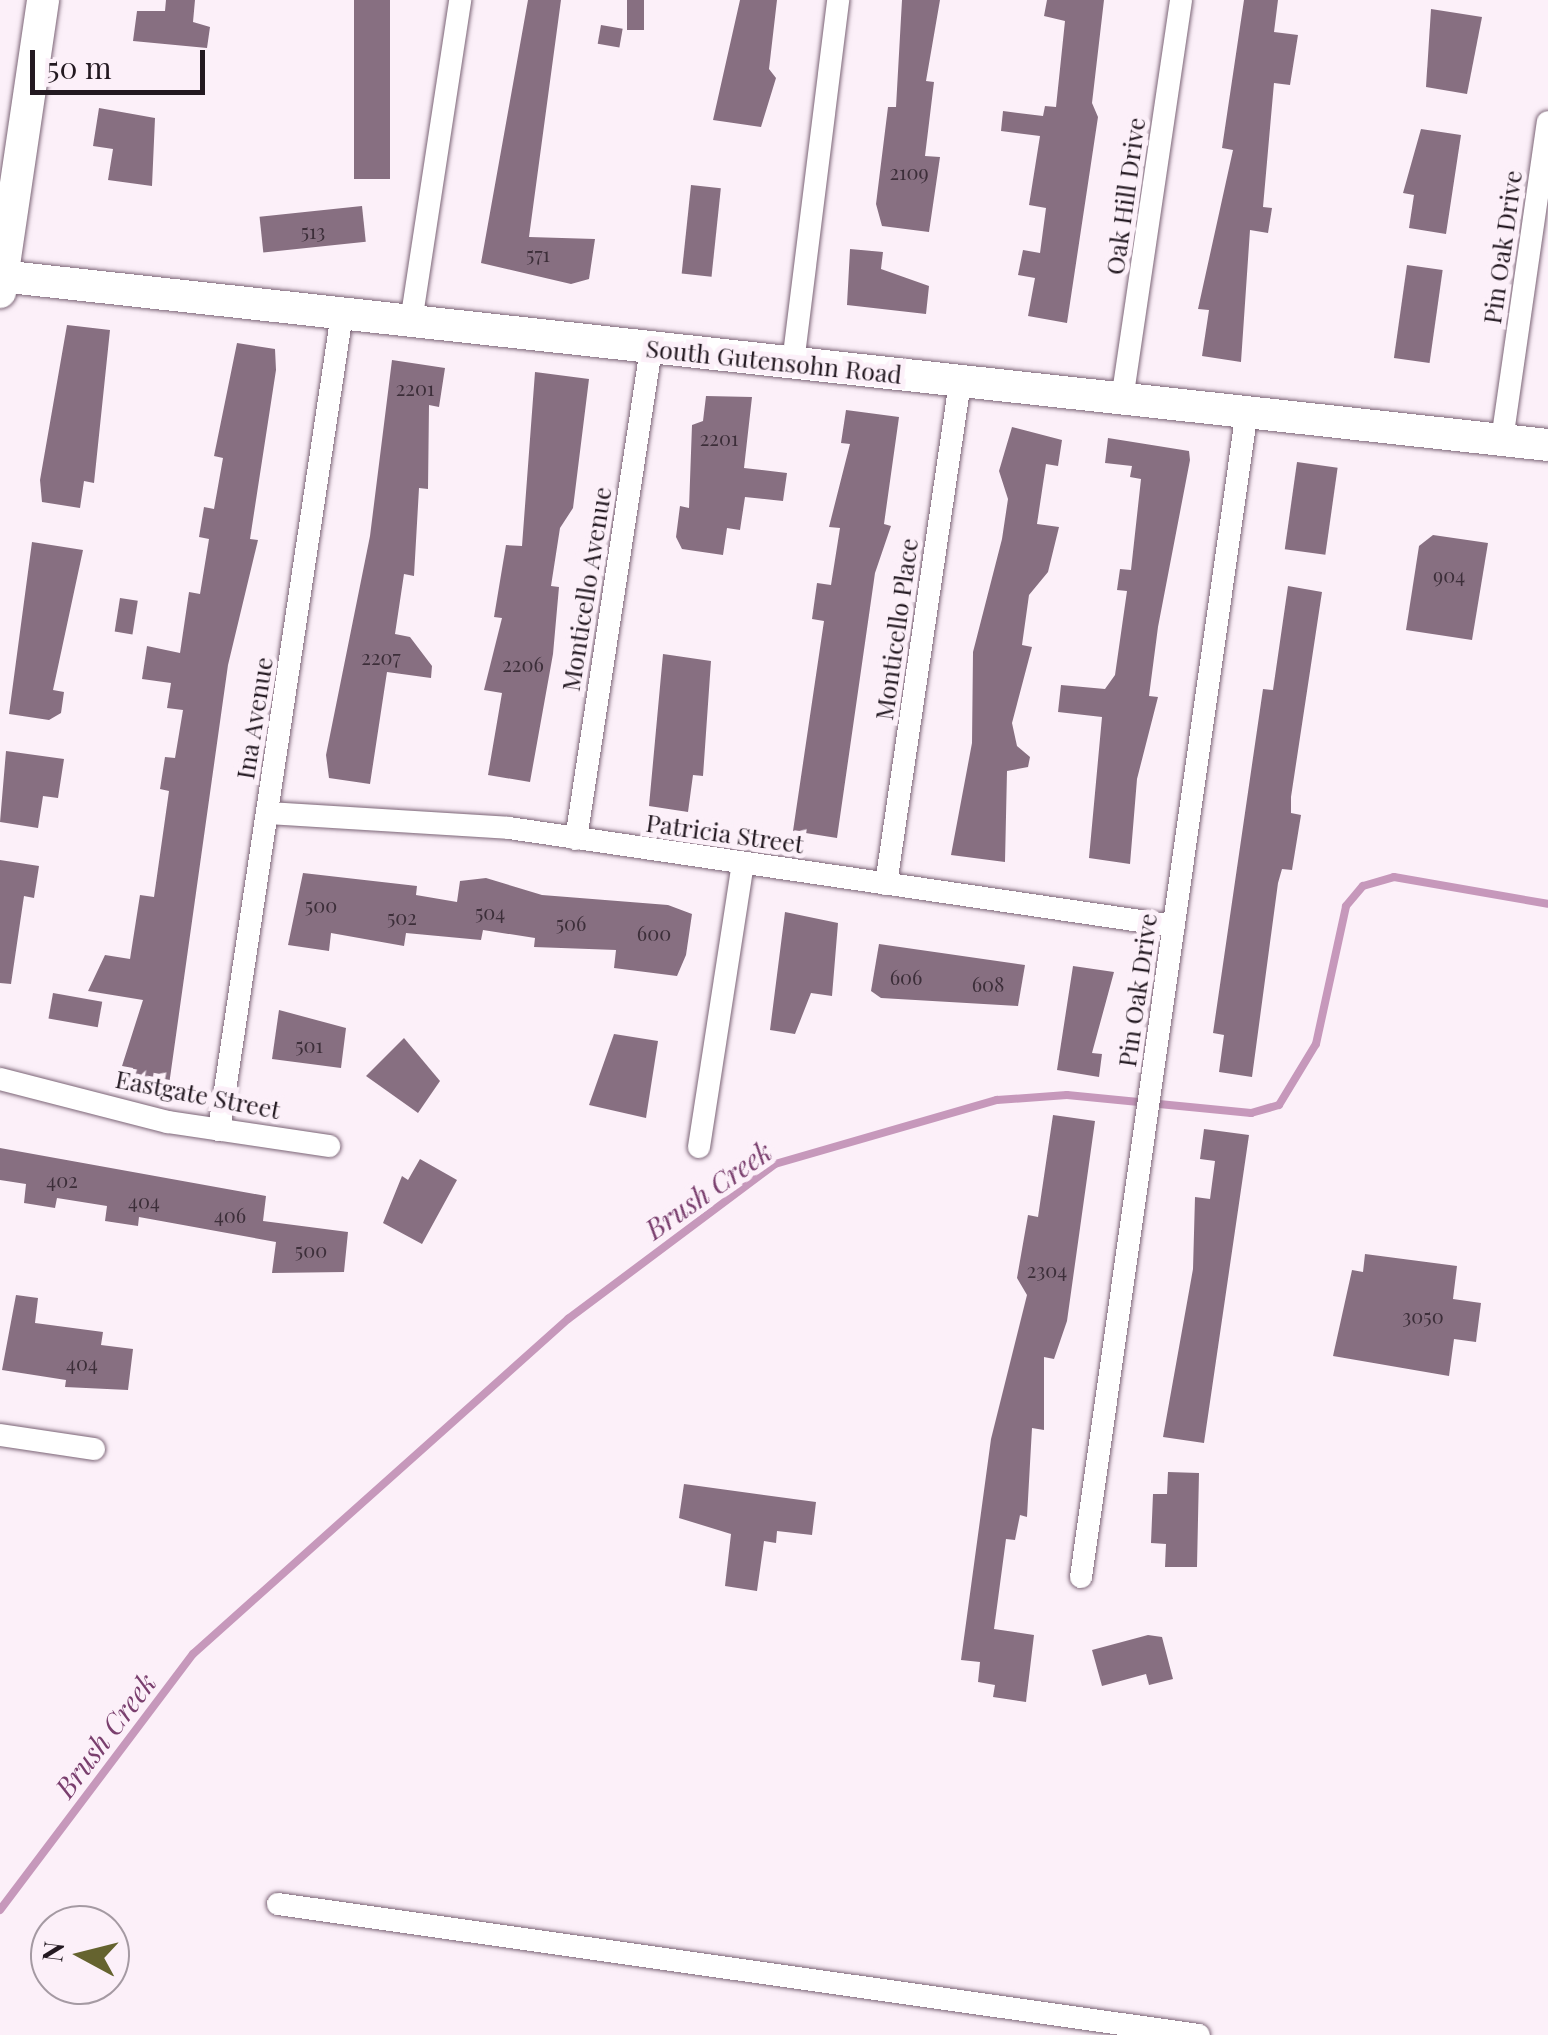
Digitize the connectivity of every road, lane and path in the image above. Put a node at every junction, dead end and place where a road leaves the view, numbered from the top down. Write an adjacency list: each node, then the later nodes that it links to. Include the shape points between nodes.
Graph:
1 (43, 0): 6 (street)
2 (460, 0): 8 (street)
3 (838, 0): 10 (street)
4 (1181, 0): 12 (street, Oak Hill Drive)
5 (1548, 122): 14 (street, Pin Oak Drive)
6 (1, 282): 7 (street, South Gutensohn Road)
7 (342, 314): 8 (street, South Gutensohn Road); 16 (street, Ina Avenue)
8 (411, 322): 9 (street, South Gutensohn Road)
9 (651, 347): 10 (street, South Gutensohn Road); 17 (street, Monticello Avenue)
10 (793, 363): 11 (street, South Gutensohn Road)
11 (960, 382): 12 (street, South Gutensohn Road); 19 (street, Monticello Place)
12 (1122, 400): 13 (street, South Gutensohn Road)
13 (1247, 411): 14 (street, South Gutensohn Road); 20 (street, Pin Oak Drive)
14 (1502, 440): 15 (street, South Gutensohn Road)
15 (1548, 445)
16 (267, 813): 17 (street, Patricia Street); 22 (street, Ina Avenue)
17 (576, 839): 18 (street, Patricia Street)
18 (743, 864): 19 (street, Patricia Street); 24 (street)
19 (886, 884): 20 (street, Patricia Street)
20 (1174, 926): 27 (street, Pin Oak Drive)
21 (0, 1079): 22 (street, Eastgate Street)
22 (220, 1130): 23 (street, Eastgate Street)
23 (329, 1146)
24 (700, 1147)
25 (0, 1434): 26 (street)
26 (94, 1448)
27 (1081, 1577)
28 (278, 1904): 29 (street)
29 (1199, 2035)

